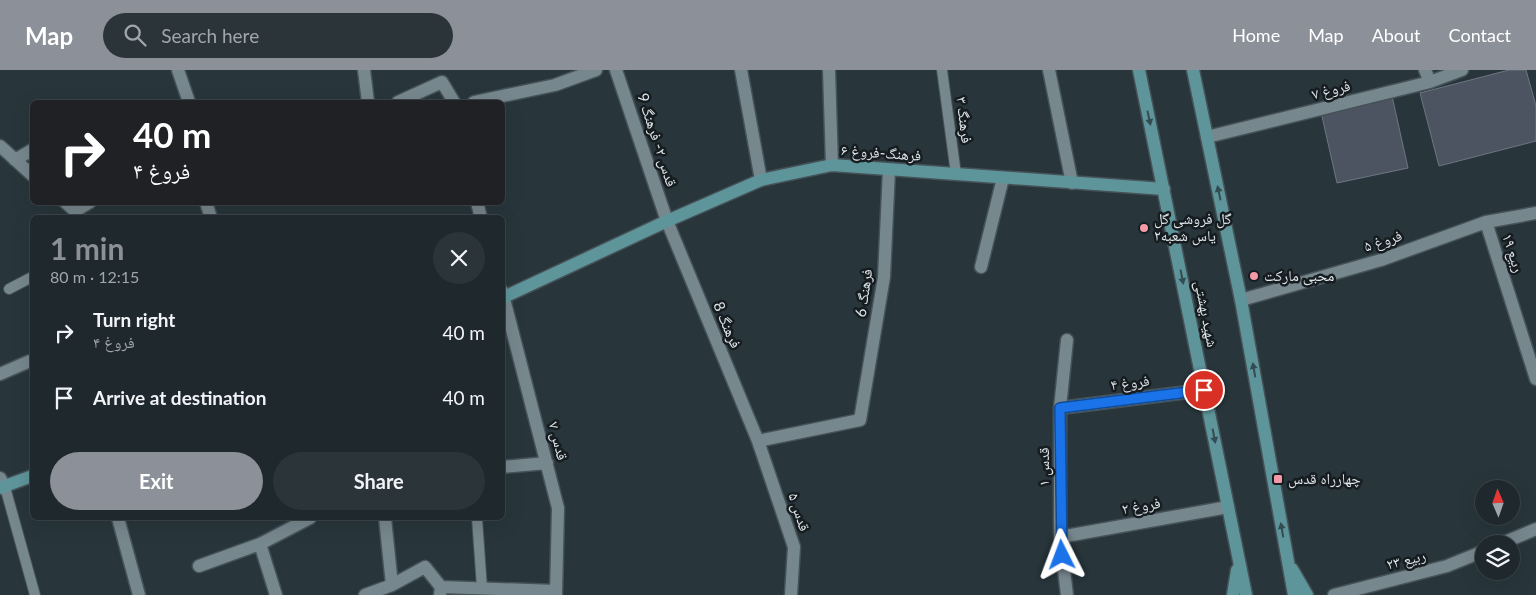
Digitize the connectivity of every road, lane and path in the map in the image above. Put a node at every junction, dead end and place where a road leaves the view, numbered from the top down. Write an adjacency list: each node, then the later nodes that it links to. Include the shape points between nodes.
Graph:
1 (178, 70): 15 (street)
2 (364, 70): 16 (street)
3 (596, 70): 13 (street)
4 (616, 70): 33 (street, قدس ۲- فرهنگ 9)
5 (740, 70): 29 (street)
6 (829, 70): 24 (street)
7 (942, 70): 27 (lane, فرهنگ ۳)
8 (1049, 70): 30 (street)
9 (1139, 70): 31 (main road, شهید بهشتی, one-way to 31)
10 (1193, 70): 20 (main road)
11 (1425, 70): 14 (street)
12 (1462, 70): 14 (street, فروغ ۷)
13 (579, 73): 19 (street, via 555,85)
14 (1430, 82): 20 (street, فروغ ۷)
15 (188, 100)
16 (368, 100)
17 (402, 100): 18 (street, via 442,82)
18 (453, 100)
19 (484, 100)
20 (1207, 137): 39 (main road, one-way to 20)
21 (0, 146): 23 (street)
22 (30, 151): 23 (street)
23 (15, 160): 26 (street)
24 (832, 165): 25 (main road, فرهنگ-فروغ ۶); 29 (main road, فرهنگ-فروغ ۶)
25 (889, 170): 27 (main road, فرهنگ-فروغ ۶); 47 (street, فرهنگ 6, via 884,277 860,420)
26 (30, 173)
27 (956, 174): 28 (main road, فرهنگ-فروغ ۶)
28 (1003, 178): 30 (main road, فرهنگ-فروغ ۶); 35 (street)
29 (761, 180): 33 (main road, فرهنگ-فروغ ۶)
30 (1072, 182): 31 (main road, فرهنگ-فروغ ۶)
31 (1164, 189): 45 (main road, شهید بهشتی, one-way to 45)
32 (1536, 214): 34 (street, فروغ ۵)
33 (667, 221): 38 (main road, فرهنگ-فروغ ۶); 47 (street, فرهنگ 8)
34 (1486, 222): 39 (street, فروغ ۵, via 1381,260); 44 (street, ربیع ۱۹)
35 (981, 267)
36 (30, 278): 37 (lane)
37 (9, 289)
38 (505, 294)
39 (1241, 300): 64 (main road, one-way to 39)
40 (505, 303): 48 (street, قدس ۷)
41 (1067, 340): 46 (street, قدس ۱)
42 (30, 361): 43 (street)
43 (0, 374)
44 (1536, 379)
45 (1204, 390): 46 (street, فروغ ۴); 52 (main road, شهید بهشتی, one-way to 52)
46 (1060, 408): 60 (street, قدس ۱)
47 (758, 441): 74 (street, قدس ۵, via 794,547)
48 (547, 463): 49 (street); 69 (street, قدس ۷, via 558,508)
49 (505, 467)
50 (30, 477): 51 (main road)
51 (2, 484): 70 (lane)
52 (1228, 507): 60 (street, فروغ ۲); 63 (main road, شهید بهشتی)
53 (119, 520): 71 (street)
54 (301, 520): 57 (street)
55 (385, 520): 66 (street)
56 (477, 520): 67 (lane)
57 (288, 523): 61 (street)
58 (1536, 528): 59 (street)
59 (1520, 535)
60 (1060, 537): 75 (street, قدس ۱)
61 (260, 544): 65 (street); 72 (street)
62 (1475, 555): 80 (street, ربیع ۲۳, via 1447,566)
63 (1238, 558): 76 (main road); 77 (main road, شهید بهشتی)
64 (1288, 561): 78 (main road); 79 (main road)
65 (199, 566)
66 (392, 585): 68 (street, via 425,567); 73 (street)
67 (482, 588): 68 (street); 69 (street)
68 (441, 591)
69 (556, 593)
70 (35, 595)
71 (139, 595)
72 (276, 595)
73 (365, 595)
74 (791, 595)
75 (1067, 595)
76 (1233, 595)
77 (1246, 595)
78 (1294, 595)
79 (1308, 595)
80 (1334, 595)

